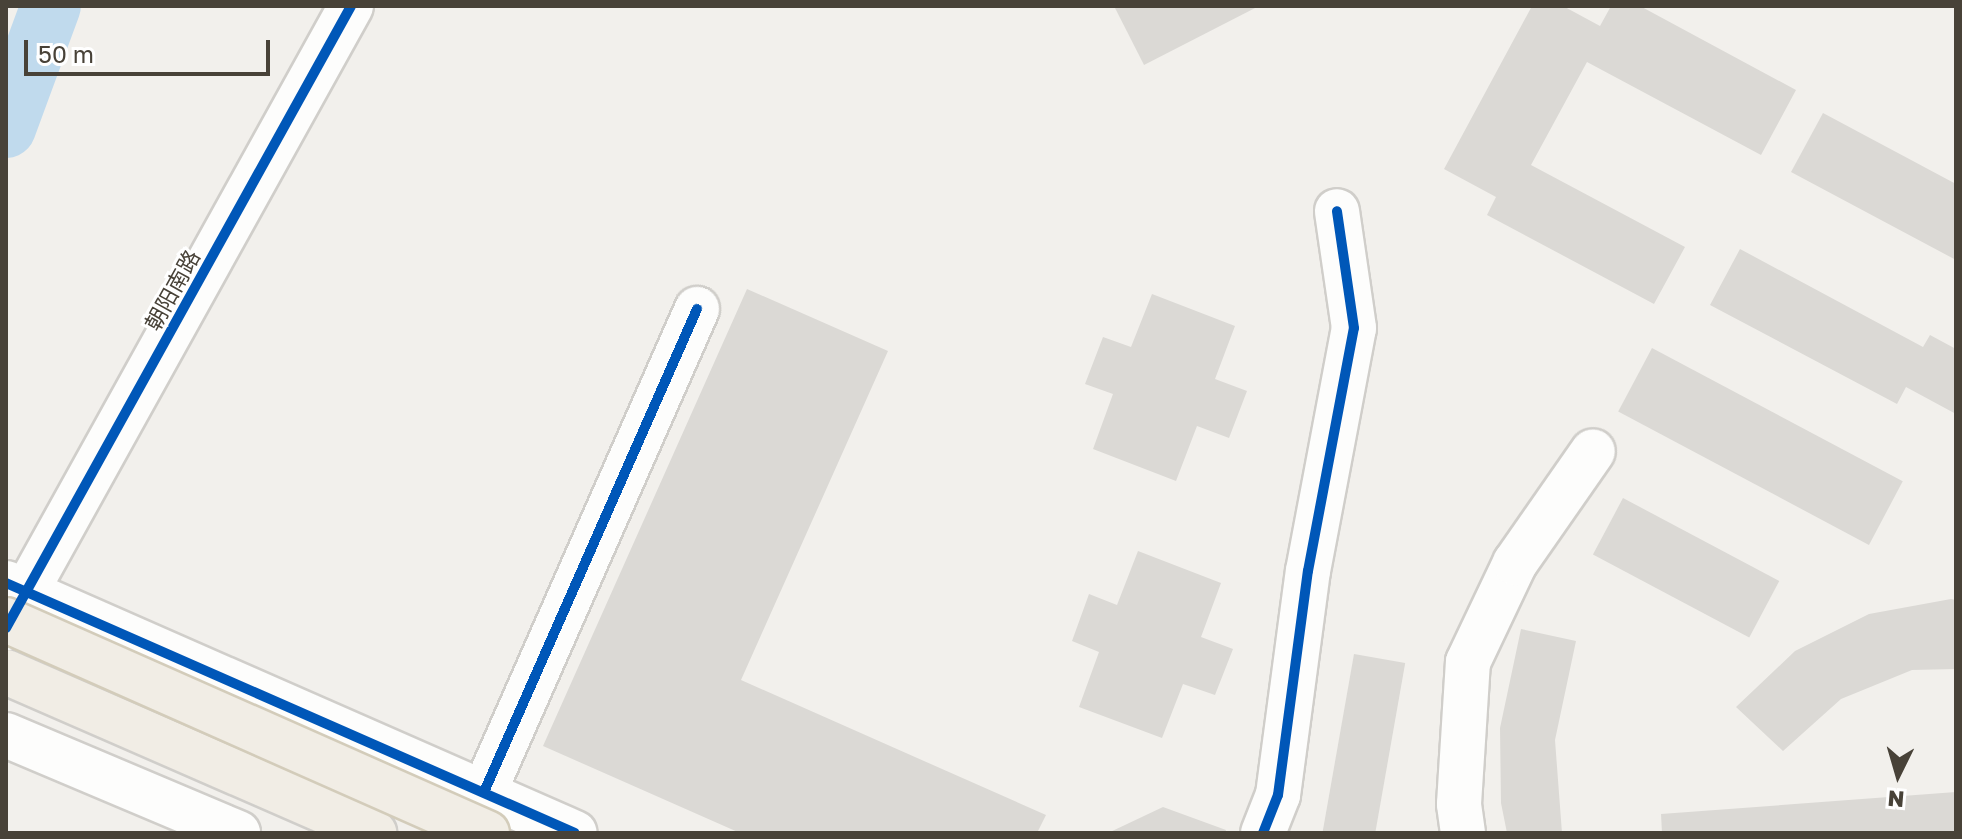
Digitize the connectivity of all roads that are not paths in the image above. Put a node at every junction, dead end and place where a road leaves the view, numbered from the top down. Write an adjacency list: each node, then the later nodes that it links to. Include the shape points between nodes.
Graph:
1 (351, 6): 5 (street, 朝阳南路)
2 (1337, 211): 12 (street, via 1354,328 1308,571 1278,795)
3 (697, 309): 8 (street)
4 (1593, 451): 13 (street, via 1515,563 1468,662 1459,804)
5 (12, 606): 8 (main road, bridge)
6 (6, 672): 10 (main road)
7 (6, 735): 9 (street)
8 (486, 813): 11 (street)
9 (238, 833)
10 (374, 833)
11 (575, 833)
12 (1263, 833)
13 (1463, 833)

